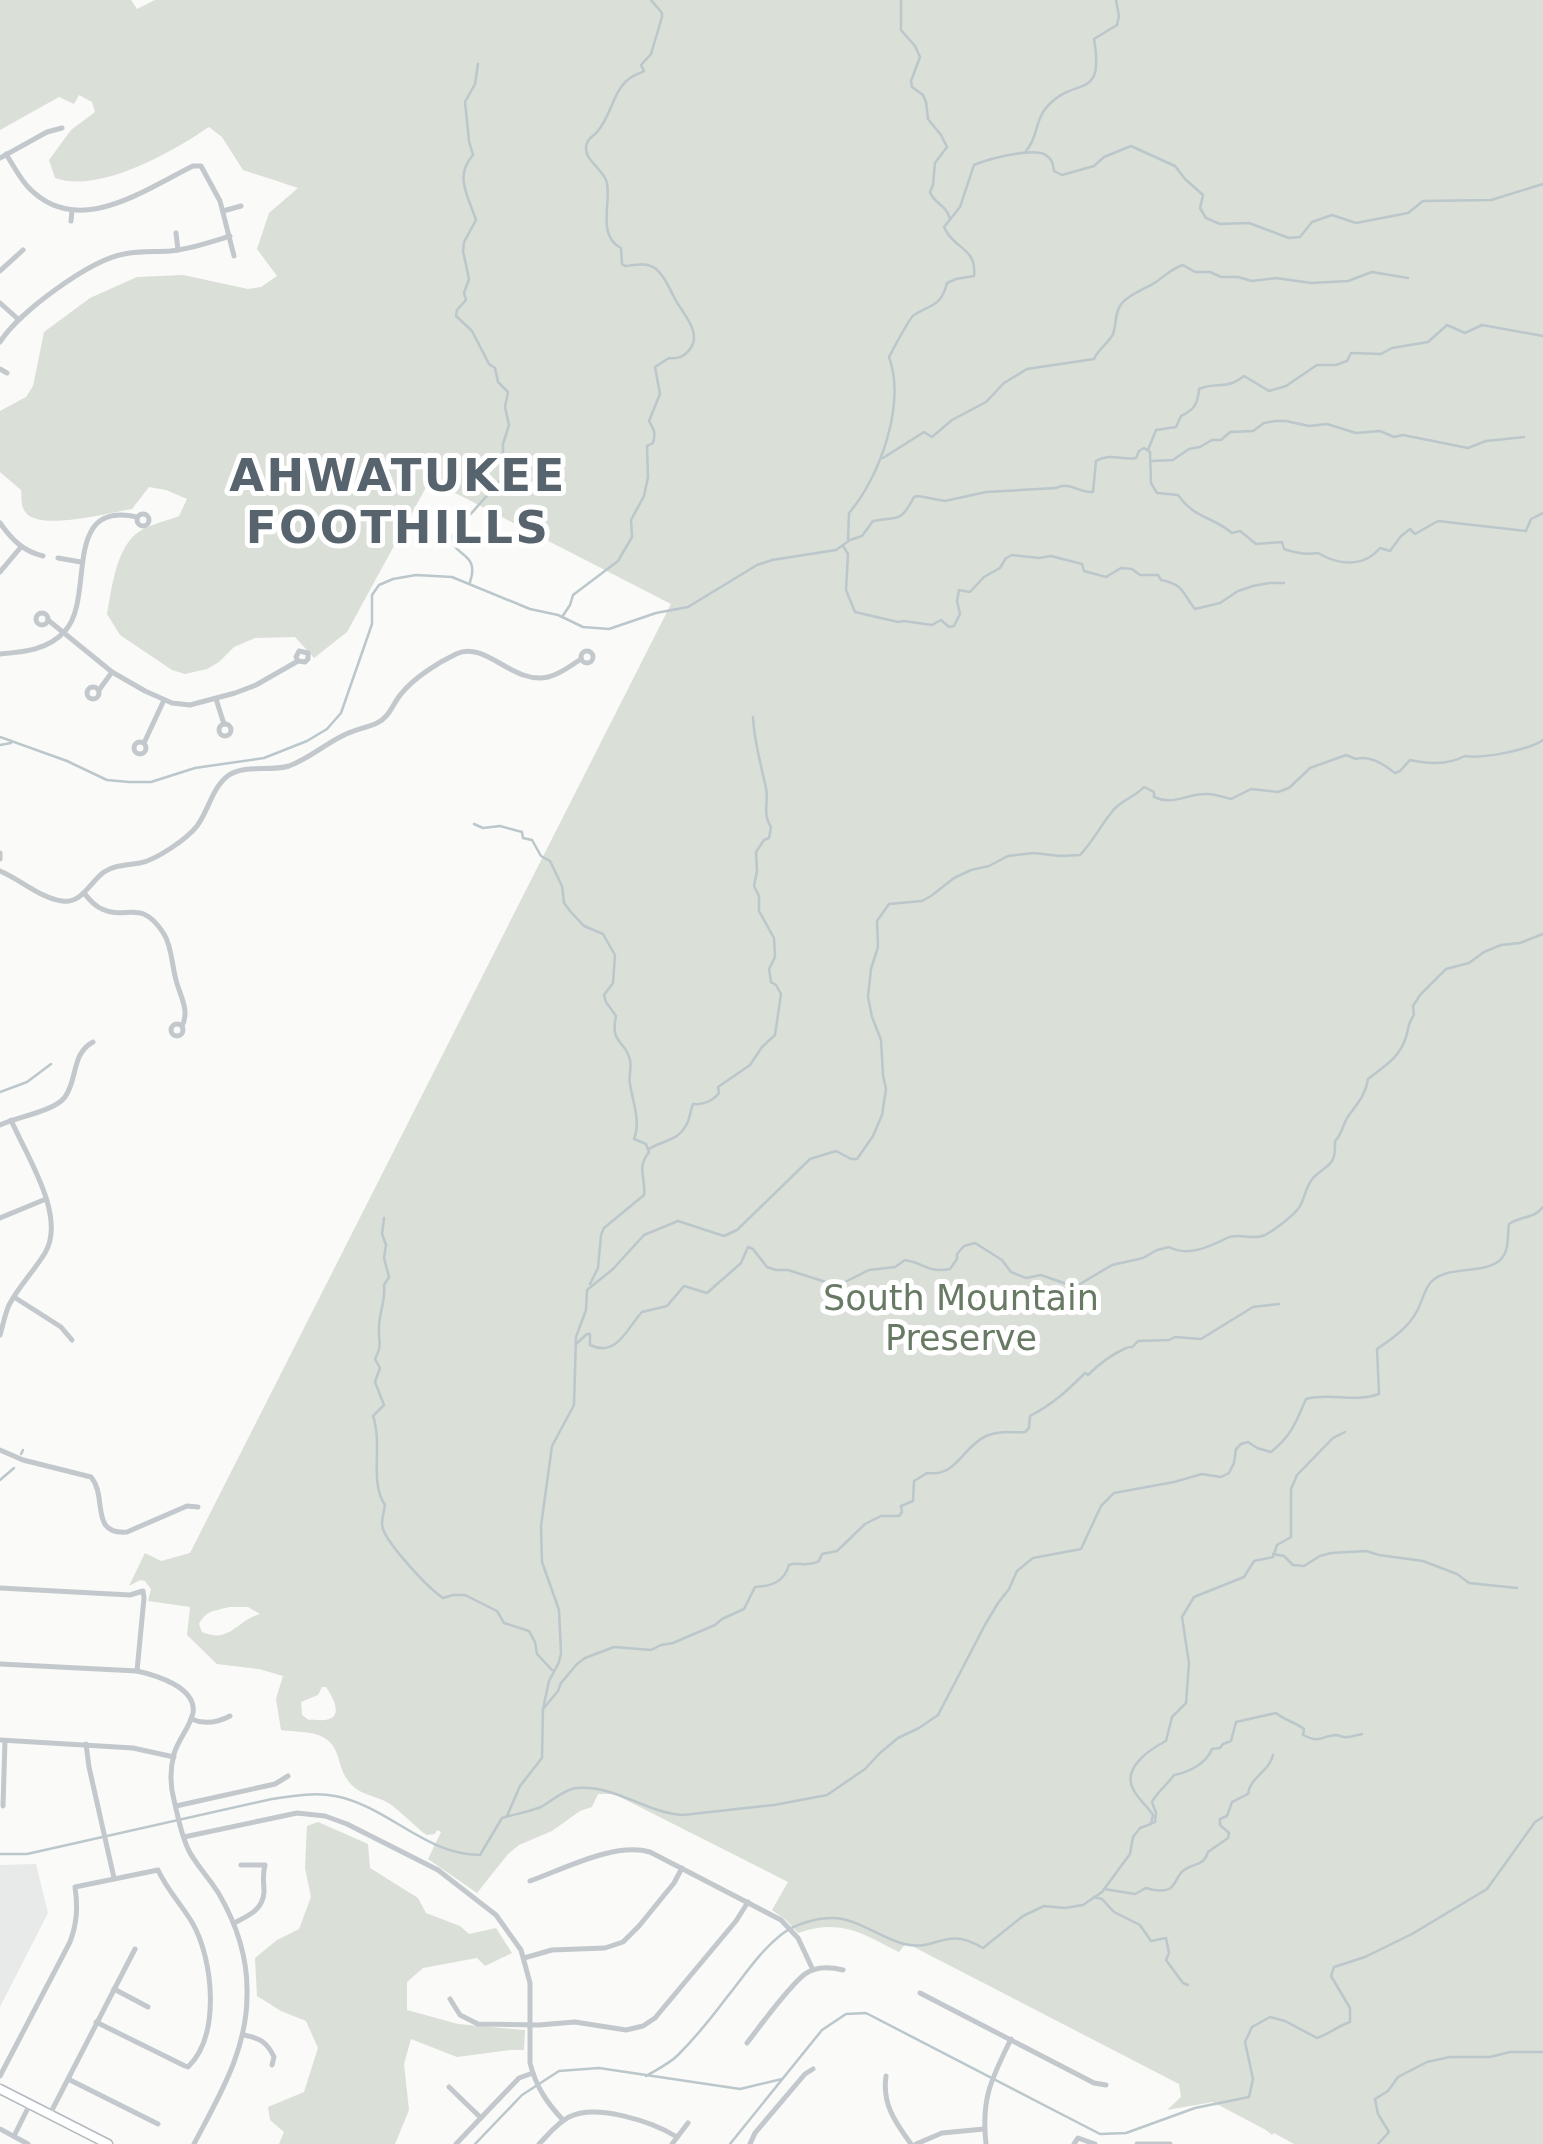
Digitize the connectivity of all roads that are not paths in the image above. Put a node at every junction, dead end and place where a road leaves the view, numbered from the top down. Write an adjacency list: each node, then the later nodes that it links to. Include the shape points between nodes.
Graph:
1 (62, 128): 2 (street)
2 (3, 156): 4 (street, via 29,188)
3 (242, 206): 5 (street)
4 (72, 210): 5 (street, via 108,207 192,166 202,166); 6 (street)
5 (223, 210): 8 (street)
6 (71, 222)
7 (176, 233): 10 (street)
8 (230, 236): 10 (street); 11 (street)
9 (23, 250): 12 (street)
10 (178, 250): 14 (street, via 111,258)
11 (234, 256)
12 (0, 270)
13 (0, 303): 14 (street)
14 (18, 319): 15 (street)
15 (0, 342)
16 (137, 517): 21 (street, via 100,523 87,539)
17 (0, 523): 18 (street)
18 (21, 547): 19 (street); 22 (street)
19 (43, 556)
20 (58, 558): 21 (street)
21 (82, 562): 24 (street, via 78,608)
22 (0, 572)
23 (48, 620): 24 (street)
24 (63, 633): 25 (street, via 46,646); 28 (street)
25 (0, 654)
26 (581, 659): 35 (street, via 538,678 520,676 478,652 461,652 414,681 377,723 294,764 229,775 191,832 144,862 104,872)
27 (298, 661): 30 (street)
28 (112, 672): 29 (street); 31 (street)
29 (98, 690)
30 (216, 699): 31 (street, via 190,705); 32 (street)
31 (164, 700): 33 (street)
32 (224, 724)
33 (144, 743)
34 (0, 872): 35 (street, via 50,898 69,901)
35 (84, 893): 36 (street, via 100,908 140,912 165,936 184,1004)
36 (182, 1026)
37 (93, 1042): 38 (street, via 79,1054 63,1100)
38 (11, 1120): 39 (street); 40 (street)
39 (0, 1125)
40 (46, 1199): 41 (street); 42 (street, via 48,1246)
41 (0, 1218)
42 (14, 1297): 43 (street); 44 (street)
43 (0, 1335)
44 (72, 1340)
45 (0, 1450): 46 (street, via 90,1478 99,1491 102,1521 118,1532)
46 (198, 1507)
47 (0, 1588): 49 (street, via 143,1591)
48 (0, 1664): 49 (street)
49 (137, 1671): 51 (street, via 182,1689 192,1702)
50 (230, 1716): 51 (street, via 212,1723)
51 (191, 1718): 54 (street)
52 (3, 1740): 53 (street); 56 (street)
53 (86, 1744): 54 (street); 61 (street)
54 (174, 1756): 57 (street)
55 (288, 1776): 57 (street)
56 (3, 1806)
57 (176, 1806): 58 (street)
58 (183, 1837): 64 (street); 66 (street, via 296,1814 325,1816 438,1870 496,1915)
59 (241, 1865): 64 (street, via 265,1865 264,1892 252,1914)
60 (682, 1868): 62 (street, via 630,1849); 63 (street); 66 (street, via 624,1942)
61 (114, 1878): 73 (street, via 158,1870 199,1938 209,2014 188,2067); 80 (street, via 76,1887 77,1924 70,1942)
62 (530, 1881)
63 (748, 1902): 67 (street, via 790,1929); 74 (street, via 643,2026)
64 (234, 1923): 75 (street, via 246,1965)
65 (135, 1949): 69 (street)
66 (524, 1958): 74 (street)
67 (813, 1970): 68 (street); 77 (street)
68 (843, 1970)
69 (114, 1988): 72 (street); 73 (street)
70 (920, 1993): 76 (street)
71 (450, 1999): 74 (street, via 470,2022)
72 (148, 2007)
73 (96, 2022): 83 (street)
74 (532, 2025): 81 (street)
75 (244, 2036): 78 (street, via 267,2045); 99 (street)
76 (1011, 2040): 84 (street); 94 (street, via 990,2083)
77 (748, 2043)
78 (272, 2065)
79 (814, 2069): 103 (street)
80 (0, 2076)
81 (533, 2076): 89 (street, via 519,2078); 90 (street)
82 (886, 2076): 104 (street, via 891,2116)
83 (68, 2078): 88 (street); 92 (street)
84 (1106, 2085)
85 (449, 2087): 89 (street)
86 (0, 2088): 87 (street)
87 (30, 2104): 88 (street); 95 (street)
88 (50, 2114): 98 (street)
89 (482, 2118): 100 (street)
90 (563, 2120): 96 (street, via 596,2112 653,2124); 101 (street)
91 (688, 2123): 96 (street)
92 (158, 2124)
93 (0, 2129): 95 (street)
94 (984, 2129): 104 (street); 105 (street)
95 (14, 2136): 97 (street)
96 (677, 2137): 102 (street)
97 (28, 2144)
98 (108, 2144)
99 (194, 2144)
100 (456, 2144)
101 (539, 2144)
102 (672, 2144)
103 (750, 2144)
104 (914, 2144)
105 (986, 2144)
106 (1074, 2144): 107 (street, via 1078,2138)
107 (1095, 2144)
108 (1137, 2144): 109 (street)
109 (1170, 2144)

